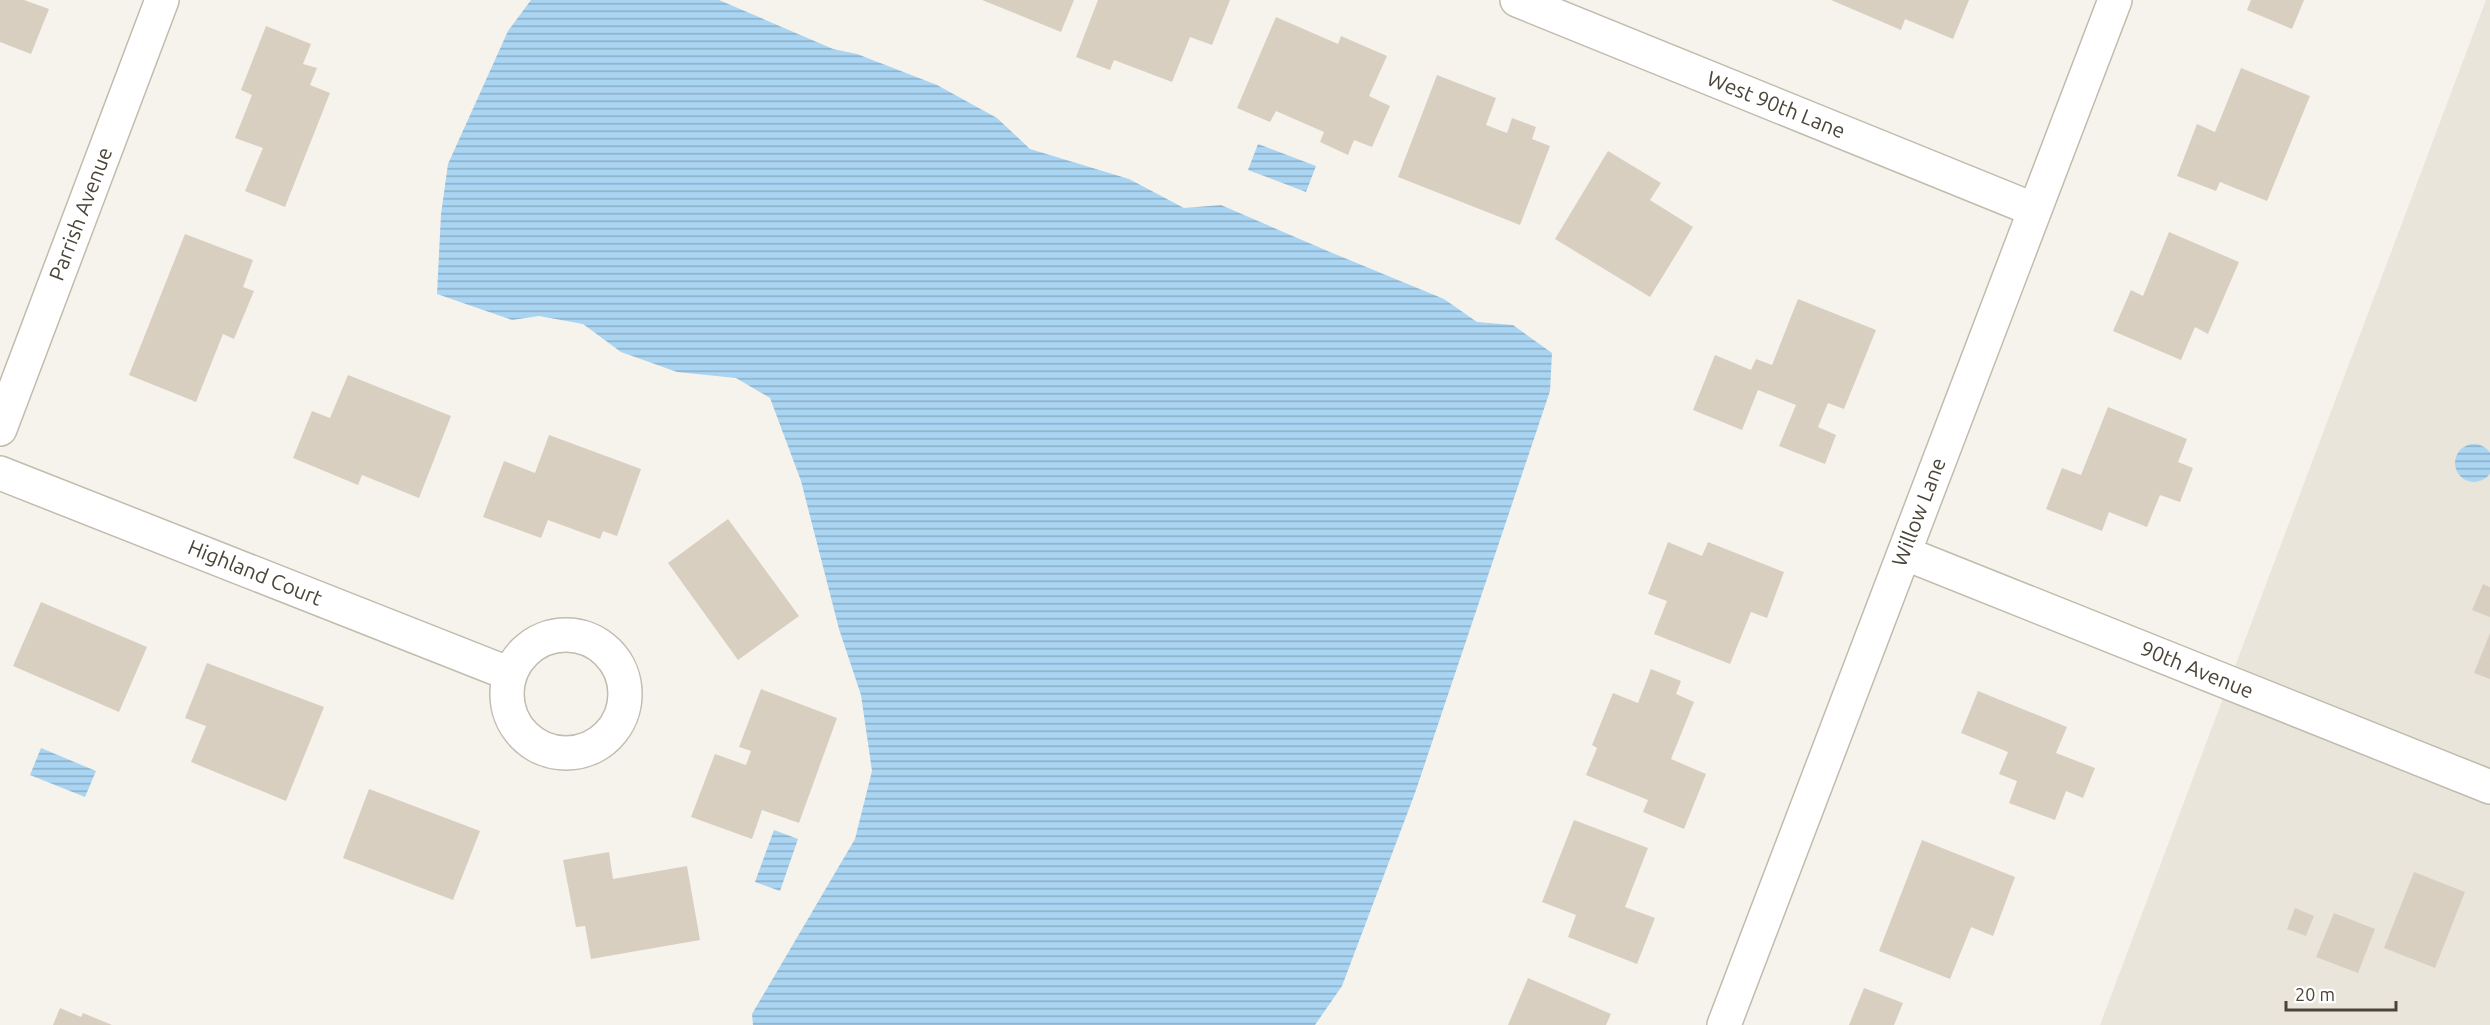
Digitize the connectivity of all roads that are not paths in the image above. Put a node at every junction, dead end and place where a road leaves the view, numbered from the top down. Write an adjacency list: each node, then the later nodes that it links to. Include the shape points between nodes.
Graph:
1 (162, 0): 5 (street, Parrish Avenue)
2 (1517, 0): 4 (street, West 90th Lane)
3 (2115, 0): 4 (street, Willow Lane)
4 (2035, 210): 7 (street, Willow Lane)
5 (0, 429)
6 (0, 473): 8 (street, Highland Court)
7 (1904, 553): 9 (street, 90th Avenue); 10 (street, Willow Lane)
8 (510, 674)
9 (2490, 787)
10 (1724, 1025)

